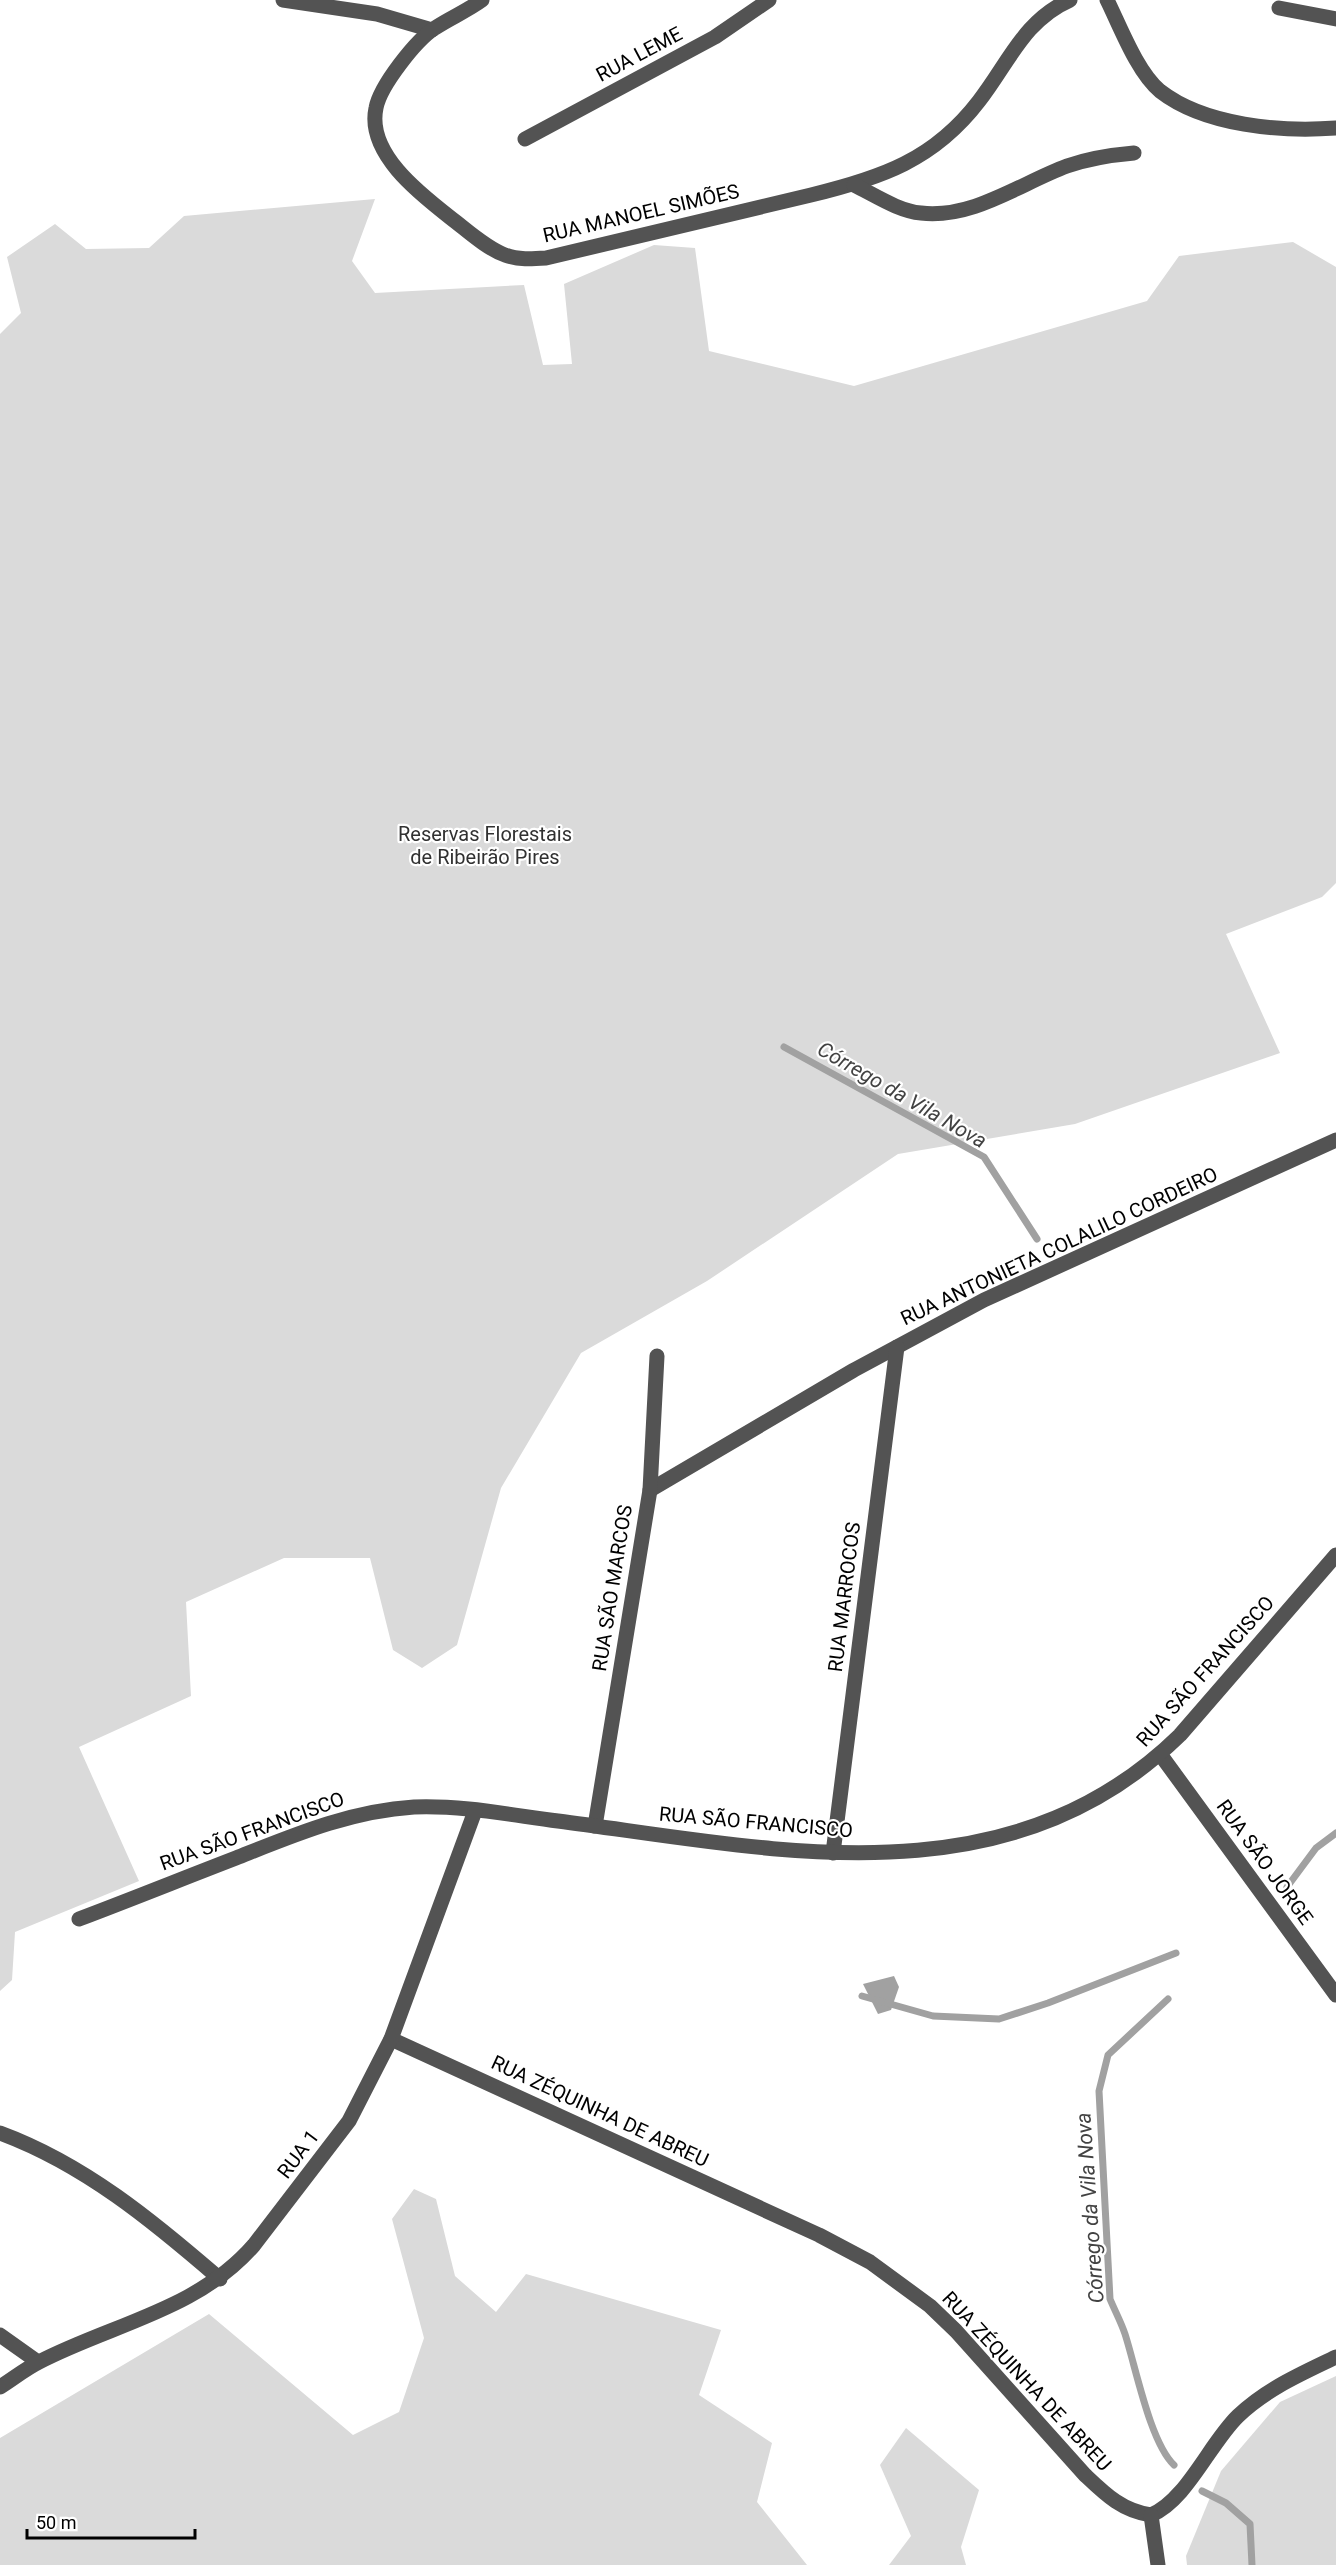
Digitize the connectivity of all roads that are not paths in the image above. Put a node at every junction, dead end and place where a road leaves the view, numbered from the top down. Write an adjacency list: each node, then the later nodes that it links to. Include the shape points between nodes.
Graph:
1 (283, 0): 8 (street, via 377,14)
2 (482, 0): 8 (street, RUA MANOEL SIMÕES)
3 (769, 0): 10 (street, RUA LEME, via 715,38)
4 (1070, 0): 12 (street, RUA MANOEL SIMÕES, via 1039,17 979,102 944,141 891,172)
5 (1107, 0): 9 (street, via 1149,78 1159,90 1182,104 1241,124 1282,129)
6 (1279, 8): 7 (street)
7 (1336, 19)
8 (432, 30): 12 (street, RUA MANOEL SIMÕES, via 392,74 375,108 377,136 411,186 503,255 546,258)
9 (1336, 128)
10 (525, 139)
11 (1134, 153): 12 (street, via 1096,156 989,201 946,214 919,213)
12 (854, 185)
13 (1336, 1140): 14 (street, RUA ANTONIETA COLALILO CORDEIRO, via 984,1300)
14 (897, 1347): 16 (street, RUA ANTONIETA COLALILO CORDEIRO); 21 (street, RUA MARROCOS)
15 (657, 1356): 16 (street, RUA SÃO MARCOS)
16 (650, 1490): 20 (street, RUA SÃO MARCOS)
17 (1336, 1555): 18 (street, RUA SÃO FRANCISCO)
18 (1160, 1754): 21 (street, RUA SÃO FRANCISCO, via 1120,1786 1080,1809 1033,1828 959,1846); 23 (street, RUA SÃO JORGE)
19 (475, 1811): 20 (street, RUA SÃO FRANCISCO); 22 (street, RUA SÃO FRANCISCO, via 416,1807 348,1816); 24 (street, RUA 1)
20 (595, 1826): 21 (street, RUA SÃO FRANCISCO, via 709,1843)
21 (833, 1853)
22 (79, 1919)
23 (1336, 1995)
24 (391, 2039): 26 (street, RUA 1, via 349,2121 254,2245); 31 (street, RUA ZÉQUINHA DE ABREU, via 870,2262 930,2306 1107,2496 1124,2508)
25 (0, 2133): 26 (street, via 24,2142 114,2192)
26 (220, 2279): 29 (street, RUA 1, via 184,2299)
27 (0, 2335): 29 (street)
28 (1336, 2357): 31 (street, via 1253,2402 1224,2431 1169,2504)
29 (38, 2362): 30 (street, RUA 1)
30 (0, 2387)
31 (1151, 2516): 32 (street)
32 (1158, 2565)

